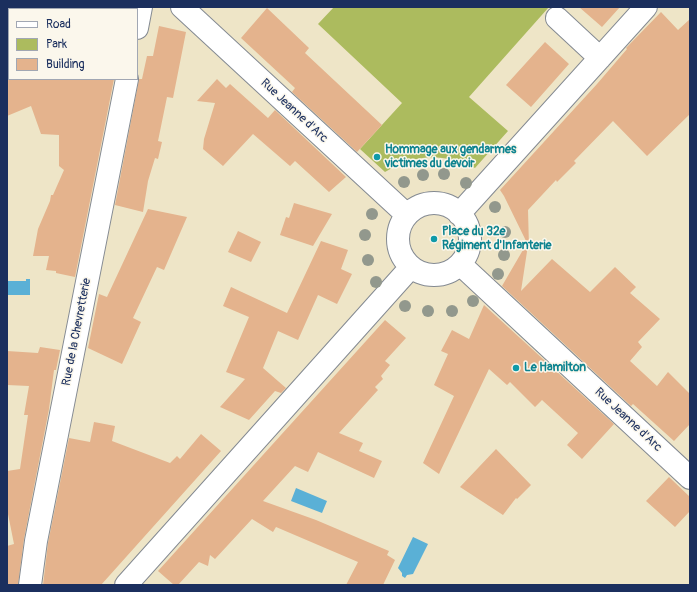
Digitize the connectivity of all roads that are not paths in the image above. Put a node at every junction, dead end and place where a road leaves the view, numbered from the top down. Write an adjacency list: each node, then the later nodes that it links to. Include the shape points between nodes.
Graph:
1 (182, 7): 7 (street, Rue Jeanne d'Arc)
2 (646, 7): 4 (street)
3 (557, 18): 4 (street)
4 (600, 58): 6 (street)
5 (127, 80): 11 (street, Rue de la Chevretterie, via 36,541)
6 (459, 214): 7 (street, via 440,204 430,204 421,206); 8 (street, via 466,223 470,244)
7 (407, 215): 9 (street, via 398,236 403,259)
8 (460, 264): 9 (street, via 442,275 420,273); 10 (street, Rue Jeanne d'Arc)
9 (411, 267): 12 (street)
10 (690, 478)
11 (30, 585)
12 (126, 585)

